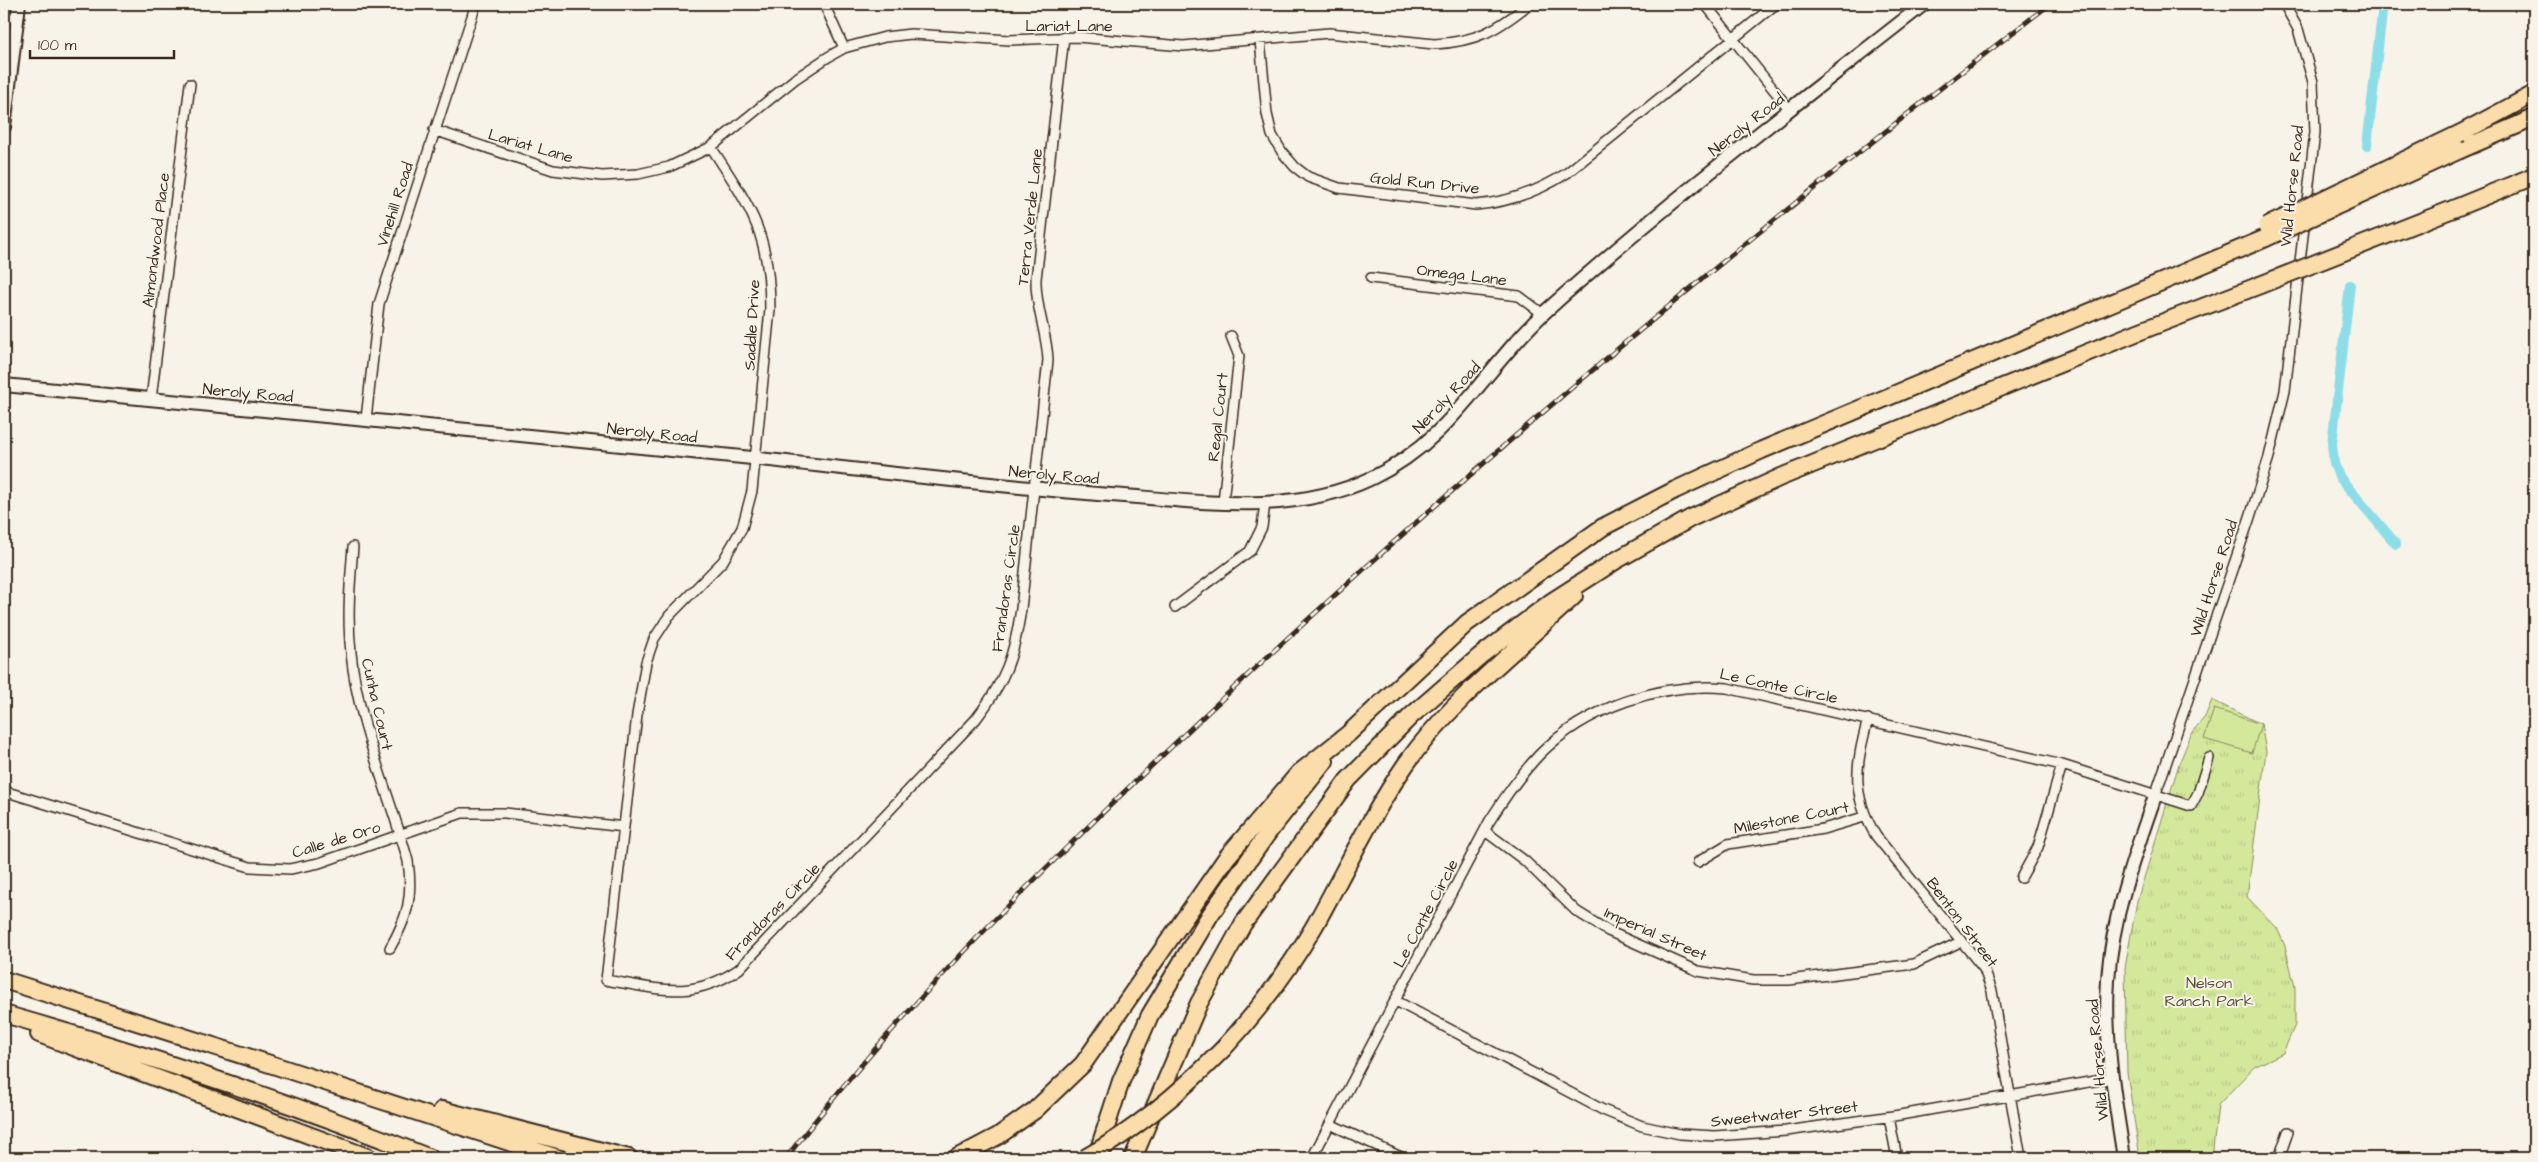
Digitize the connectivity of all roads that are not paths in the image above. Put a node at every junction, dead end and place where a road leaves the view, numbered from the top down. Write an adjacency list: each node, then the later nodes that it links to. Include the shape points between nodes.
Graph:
1 (19, 4): 10 (street)
2 (476, 4): 20 (street, Vinehill Road)
3 (824, 4): 14 (street)
4 (1529, 4): 13 (street, Lariat Lane, via 1486,34 1449,44 1329,33)
5 (1705, 4): 12 (street)
6 (1776, 4): 12 (street, Gold Run Drive)
7 (1924, 4): 17 (street, Neroly Road)
8 (2284, 4): 44 (street, Wild Horse Road, via 2298,29 2313,82 2315,132 2284,391 2269,457 2249,520)
9 (4, 17): 10 (street)
10 (17, 19): 19 (street)
11 (1064, 37): 13 (street, Lariat Lane, via 1183,46); 14 (street, Lariat Lane, via 1010,40 911,34); 33 (street, Terra Verde Lane, via 1036,279 1048,360)
12 (1733, 38): 13 (street, Gold Run Drive, via 1548,186 1511,200 1476,204 1454,204 1339,188 1308,177 1282,152 1272,135); 17 (street)
13 (1260, 40)
14 (844, 48): 21 (street, Lariat Lane, via 795,79)
15 (190, 84): 30 (street, Almondwood Place)
16 (2534, 94): 25 (highway, bridge)
17 (1790, 110): 27 (street, Neroly Road, via 1645,226)
18 (2534, 118): 25 (highway, bridge)
19 (4, 127)
20 (434, 130): 21 (street, Lariat Lane, via 553,170 602,176 638,174 669,167); 31 (street, Vinehill Road, via 379,304)
21 (711, 147): 32 (street, Saddle Drive, via 753,214 762,236 770,279)
22 (2534, 176): 24 (highway)
23 (2534, 188): 24 (highway)
24 (2453, 209): 37 (highway, bridge, via 2129,335 1781,477 1691,518)
25 (2266, 232): 40 (highway, via 2142,292 1762,450 1603,527 1467,623)
26 (1371, 278): 27 (street, Omega Lane, via 1519,296)
27 (1543, 314): 35 (street, Neroly Road, via 1445,427 1406,459 1367,481 1336,492)
28 (1231, 336): 34 (street, Regal Court, via 1239,356)
29 (4, 384): 30 (street, Neroly Road)
30 (151, 399): 31 (street, Neroly Road)
31 (366, 419): 32 (street, Neroly Road)
32 (756, 458): 33 (street, Neroly Road); 46 (street, Frandoras Circle, via 751,498 733,546 669,616 654,639 646,662 637,715)
33 (1033, 489): 34 (street, Neroly Road); 46 (street, Frandoras Circle, via 1016,642 999,687 976,719 739,969 723,980 694,990 652,988 606,980)
34 (1223, 502): 35 (street, Neroly Road)
35 (1265, 503): 38 (street, via 1262,527 1250,551)
36 (353, 547): 48 (street, Cunha Court, via 349,618 355,684 367,734)
37 (1600, 571): 68 (highway, bridge, via 1477,682 1423,741 1378,808 1291,964 1264,1003 1224,1049 1162,1105); 70 (highway, via 1551,602 1480,656 1411,716 1348,780 1238,933 1199,1002)
38 (1175, 607)
39 (1868, 719): 42 (street, Le Conte Circle); 45 (street, Benton Street, via 1856,779); 47 (street, Le Conte Circle, via 1710,686 1626,700 1564,734 1540,754 1513,785)
40 (1348, 734): 67 (highway, via 1299,773 1233,850 1078,1070 1017,1123); 69 (highway, via 1264,837 1210,915 1150,1015 1121,1081)
41 (2209, 758): 44 (street, Le Conte Circle, via 2191,806)
42 (2062, 765): 44 (street, Le Conte Circle); 50 (street, via 2038,847)
43 (4, 790): 48 (street, Calle de Oro, via 228,861 271,869 319,863)
44 (2155, 796): 58 (street, Wild Horse Road, via 2135,851 2112,941 2107,1020)
45 (1864, 818): 49 (street, Milestone Court, via 1823,829 1728,844); 51 (street, Benton Street)
46 (624, 827): 48 (street, Calle de Oro, via 475,812 445,817)
47 (1485, 831): 51 (street, Imperial Street, via 1525,861 1576,911 1608,931 1698,971 1753,980 1789,980 1914,964); 54 (street, Le Conte Circle)
48 (400, 834): 52 (street, Cunha Court, via 408,861 410,900 401,930)
49 (1698, 862)
50 (2021, 878)
51 (1962, 941): 59 (street, Benton Street, via 1984,969 1992,991)
52 (390, 948)
53 (4, 980): 57 (highway)
54 (1396, 1001): 60 (street, Sweetwater Street, via 1557,1088 1642,1126 1680,1134 1715,1136 1786,1131); 61 (street, Le Conte Circle)
55 (4, 1014): 64 (highway, via 218,1080)
56 (4, 1020): 63 (highway)
57 (316, 1078): 65 (highway); 66 (highway)
58 (2112, 1078): 59 (street, Sweetwater Street); 75 (street, Wild Horse Road)
59 (2012, 1095): 60 (street, Sweetwater Street); 74 (street, Benton Street)
60 (1889, 1117): 73 (street)
61 (1330, 1124): 71 (street, Le Conte Circle); 72 (street)
62 (2288, 1132): 76 (street)
63 (370, 1158)
64 (430, 1158)
65 (558, 1158)
66 (629, 1158)
67 (956, 1158)
68 (1085, 1158)
69 (1096, 1158)
70 (1134, 1158)
71 (1312, 1158)
72 (1403, 1158)
73 (1897, 1158)
74 (2021, 1158)
75 (2124, 1158)
76 (2278, 1158)

